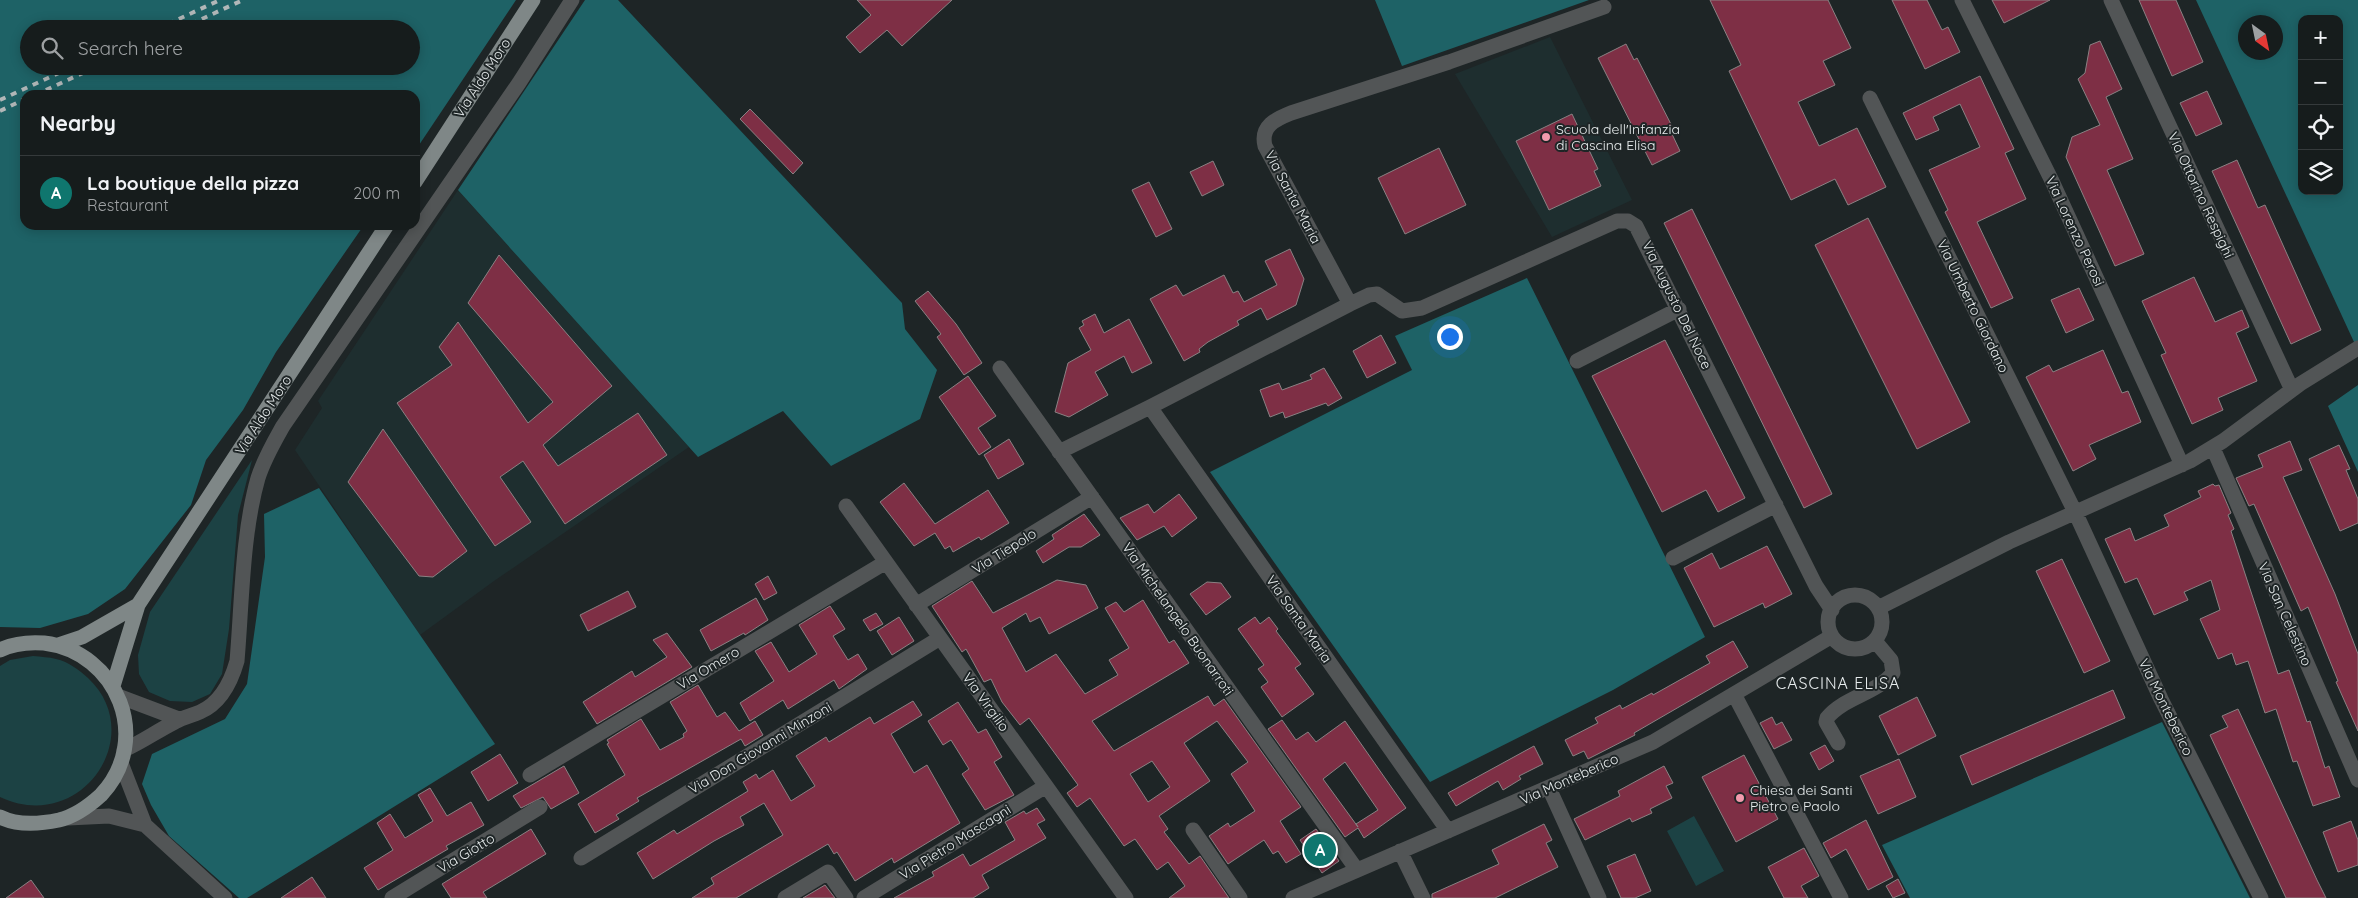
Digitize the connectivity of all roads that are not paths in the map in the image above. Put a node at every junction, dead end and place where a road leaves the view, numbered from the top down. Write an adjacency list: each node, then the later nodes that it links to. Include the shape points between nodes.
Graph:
1 (533, 0): 7 (main road, Via Aldo Moro)
2 (572, 0): 8 (street)
3 (1962, 0): 20 (street, Via Lorenzo Perosi, via 2052,181)
4 (2111, 0): 16 (street, Via Ottorino Respighi)
5 (1604, 7): 11 (street, Via Santa Maria, via 1291,113 1270,124 1264,135 1265,146)
6 (1870, 98): 24 (street, Via Umberto Giordano)
7 (420, 174)
8 (420, 227)
9 (384, 230): 27 (main road, Via Aldo Moro)
10 (418, 230): 38 (street, via 271,447 259,476 250,514 238,661 218,699 202,711)
11 (1350, 304): 12 (street, Via Augusto Del Noce, via 1369,294 1377,294 1402,311 1422,308 1617,221 1628,221 1644,238); 17 (street)
12 (1679, 309): 14 (street); 22 (street, Via Augusto Del Noce)
13 (2358, 348): 16 (street)
14 (1577, 361)
15 (1000, 368): 19 (street, Via Michelangelo Buonarroti)
16 (2292, 390): 18 (street)
17 (1150, 407): 19 (street); 50 (street, Via Santa Maria)
18 (2213, 448): 20 (street); 42 (street, Via San Celestino)
19 (1060, 452): 21 (street, Via Michelangelo Buonarroti)
20 (2182, 465): 24 (street)
21 (1092, 497): 28 (street, Via Tiepolo); 53 (street, Via Michelangelo Buonarroti)
22 (1776, 505): 25 (street); 30 (street, Via Augusto Del Noce, via 1816,586)
23 (846, 506): 26 (street, Via Virgilio)
24 (2076, 514): 29 (street, via 2009,542); 65 (street, Via Monteberico, via 2161,699)
25 (1673, 558)
26 (886, 562): 28 (street, Via Virgilio); 41 (street, Via Omero)
27 (138, 605): 34 (main road, Via Aldo Moro, via 82,636); 36 (main road, Via Aldo Moro)
28 (916, 605): 32 (street, Via Virgilio)
29 (1878, 608): 30 (street, via 1864,597 1855,596 1846,597); 33 (street, via 1882,625)
30 (1832, 610): 31 (street, via 1829,628)
31 (1832, 636): 33 (street, via 1843,646 1856,649); 37 (street, Via Monteberico)
32 (940, 638): 43 (street, Via Virgilio); 52 (street, Via Don Giovanni Minzoni)
33 (1875, 641): 39 (street, via 1891,660 1893,673 1881,684 1840,706 1827,718 1826,722)
34 (58, 645): 35 (main road, via 32,642); 36 (main road, via 80,654 98,667)
35 (2, 647)
36 (116, 691): 38 (street); 40 (main road, via 125,722)
37 (1734, 694): 44 (street, Via Monteberico, via 1654,742); 64 (street)
38 (180, 719): 40 (street)
39 (1838, 743)
40 (123, 757): 46 (main road, via 109,786 91,805); 48 (street)
41 (530, 775)
42 (2358, 780)
43 (1046, 786): 58 (street, Via Pietro Mascagni); 59 (street, Via Virgilio)
44 (1549, 788): 50 (street, Via Monteberico); 63 (street)
45 (540, 808): 55 (street, Via Giotto)
46 (68, 818): 47 (main road, via 37,824); 48 (street, via 109,816)
47 (2, 820)
48 (144, 825): 54 (street)
49 (1193, 830): 60 (street)
50 (1448, 831): 51 (street, Via Monteberico)
51 (1400, 851): 53 (street, Via Monteberico); 62 (street)
52 (580, 858)
53 (1357, 870): 61 (street, Via Monteberico)
54 (225, 898)
55 (392, 898)
56 (785, 898): 57 (street, via 828,872)
57 (846, 898)
58 (864, 898)
59 (1126, 898)
60 (1240, 898)
61 (1293, 898)
62 (1423, 898)
63 (1599, 898)
64 (1841, 898)
65 (2261, 898)

